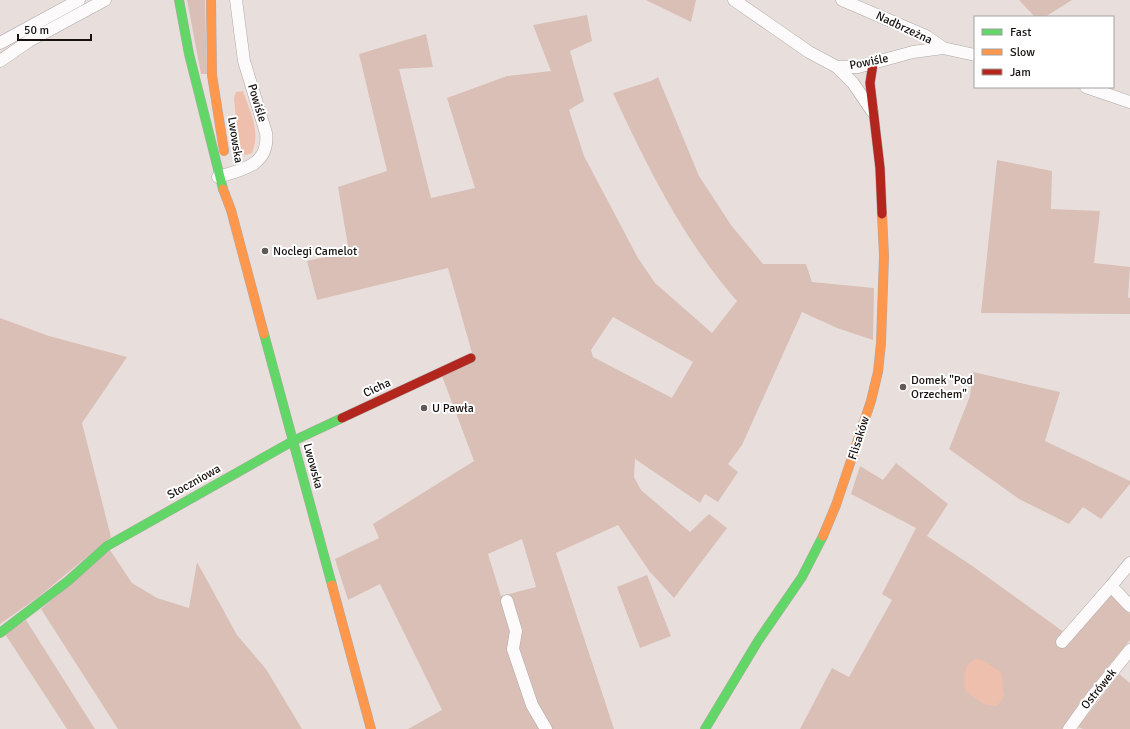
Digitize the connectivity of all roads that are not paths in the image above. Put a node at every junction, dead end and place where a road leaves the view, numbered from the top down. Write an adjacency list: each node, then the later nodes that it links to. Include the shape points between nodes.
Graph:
1 (79, 0): 8 (street)
2 (105, 0): 11 (street, via 29,41)
3 (179, 0): 17 (street, Lwowska, via 188,55)
4 (211, 0): 14 (street, Lwowska)
5 (236, 0): 19 (street, Powiśle, via 244,61 266,138 265,150 259,159 247,168)
6 (842, 0): 9 (street, Nadbrzeżna, via 926,36)
7 (742, 2): 13 (street, Powiśle, via 809,52)
8 (0, 43)
9 (943, 48): 10 (street, Powiśle); 12 (street, Powiśle, via 913,52)
10 (974, 54)
11 (0, 61)
12 (872, 64): 13 (street, Powiśle); 18 (street, Flisaków)
13 (837, 67): 18 (street, Flisaków, via 853,83)
14 (212, 75): 17 (street, Lwowska); 19 (street, Lwowska)
15 (1089, 88): 16 (street)
16 (1130, 102)
17 (203, 108): 19 (street, Lwowska)
18 (872, 111): 31 (street, Flisaków, via 880,168 884,256 881,343 871,401 836,505 818,547 802,577 758,642)
19 (223, 176): 21 (street, Lwowska)
20 (471, 358): 21 (street, Cicha)
21 (293, 441): 26 (street, Stoczniowa, via 107,546 68,581); 29 (street, Lwowska)
22 (1130, 563): 23 (street)
23 (1111, 586): 25 (street); 27 (street)
24 (507, 601): 30 (street, via 516,631 513,649 532,704)
25 (1130, 606)
26 (0, 632)
27 (1062, 642)
28 (1130, 650): 32 (street, Ostrówek)
29 (371, 729)
30 (546, 729)
31 (705, 729)
32 (1069, 729)

